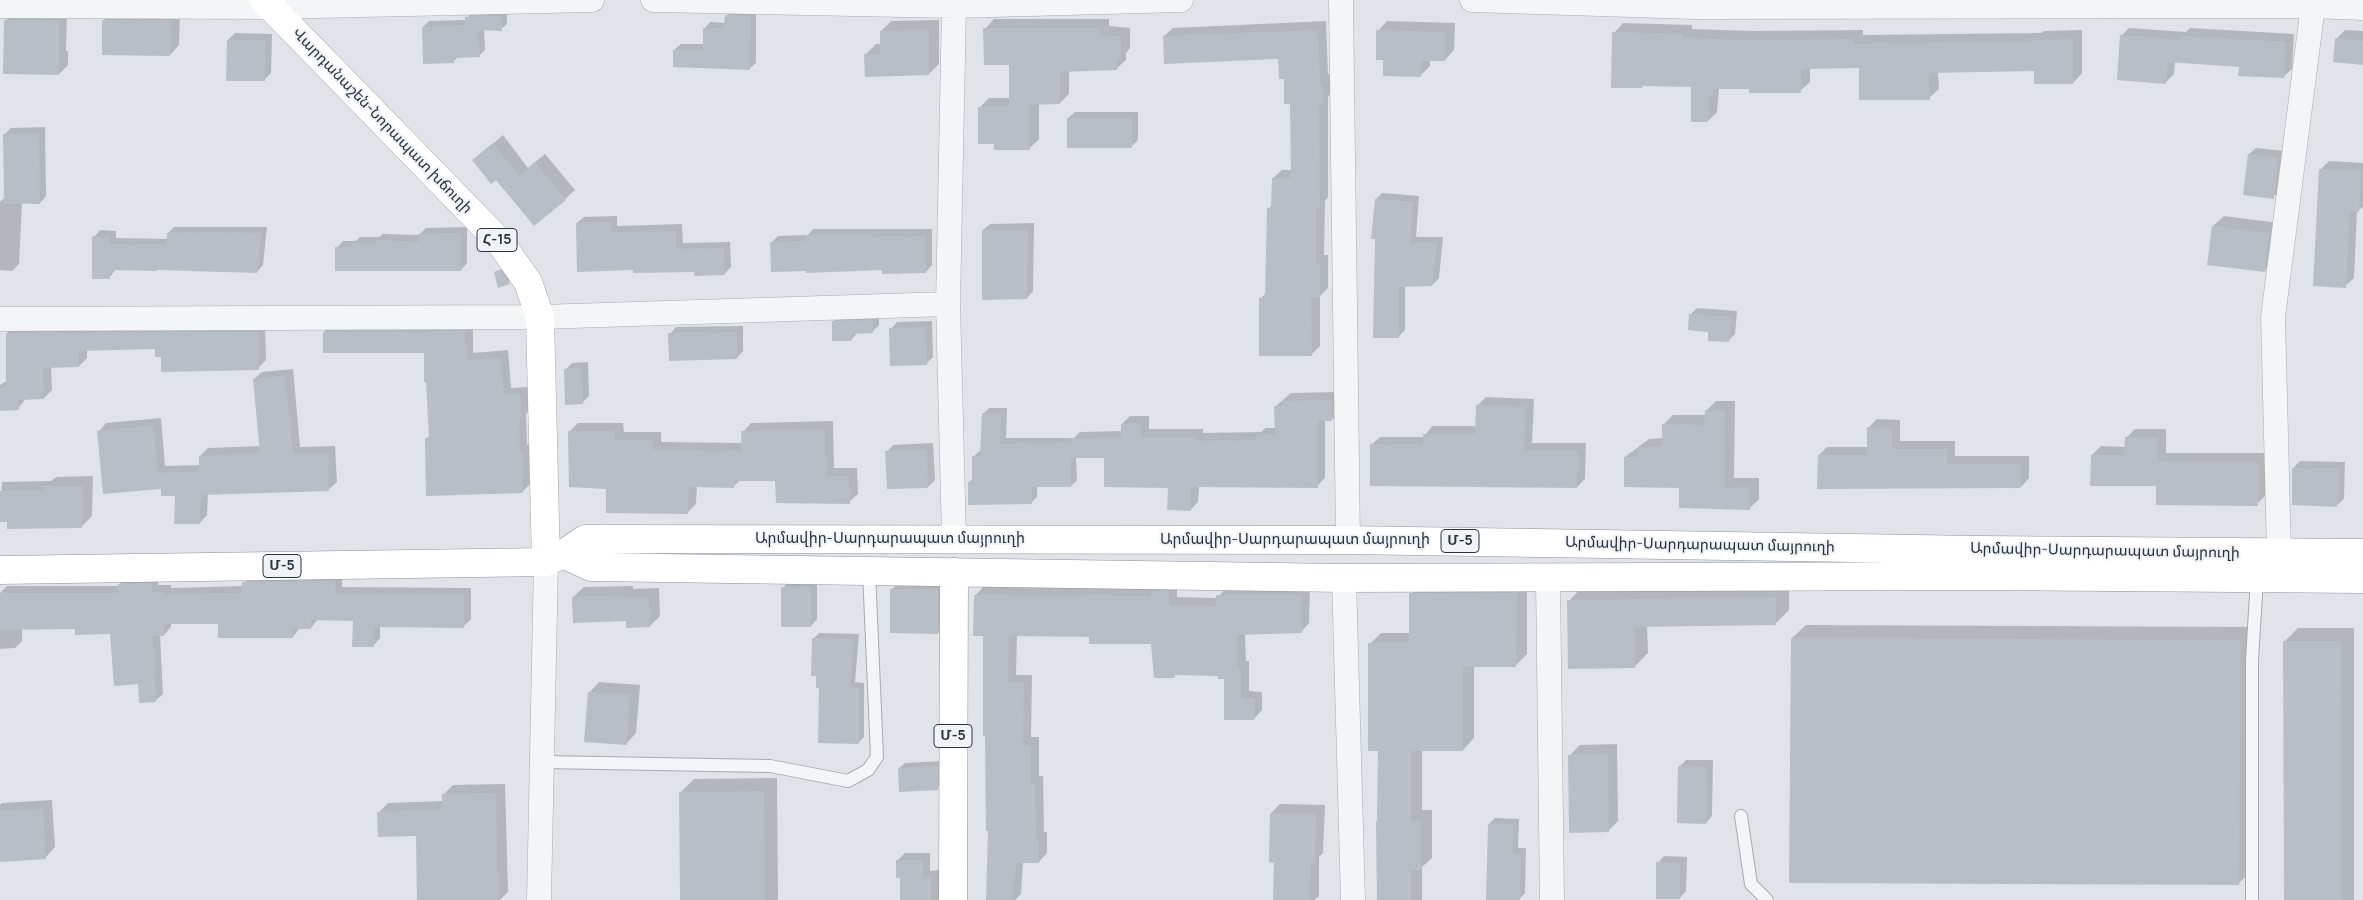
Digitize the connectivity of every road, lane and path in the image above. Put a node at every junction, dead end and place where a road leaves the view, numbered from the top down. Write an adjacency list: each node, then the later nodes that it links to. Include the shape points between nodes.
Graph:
1 (592, 0): 7 (street)
2 (653, 0): 9 (street)
3 (1182, 0): 9 (street)
4 (1341, 0): 16 (street)
5 (1472, 0): 6 (street)
6 (1694, 3): 10 (street)
7 (268, 4): 8 (street); 13 (main road, Վարդանաշեն-Նորապատ խճուղի / Հ-15, via 498,241 528,282)
8 (0, 6)
9 (954, 6): 12 (street)
10 (2314, 6): 11 (street); 17 (street, via 2272,317)
11 (2363, 8)
12 (948, 304): 13 (street); 15 (street)
13 (540, 317): 14 (street); 19 (main road, Վարդանաշեն-Նորապատ խճուղի / Հ-15)
14 (0, 318)
15 (954, 539): 16 (main road, Արմավիր-Սարդարապատ մայրուղի / Մ-5); 19 (main road, Արմավիր-Սարդարապատ մայրուղի / Մ-5, via 584,539)
16 (1348, 540): 20 (main road, Արմավիր-Սարդարապատ մայրուղի / Մ-5)
17 (2279, 552): 18 (main road, Արմավիր-Սարդարապատ մայրուղի / Մ-5); 20 (main road, Արմավիր-Սարդարապատ մայրուղի / Մ-5)
18 (2363, 553)
19 (554, 558): 21 (main road, Արմավիր-Սարդարապատ մայրուղի / Մ-5); 22 (main road, Արմավիր-Սարդարապատ մայրուղի / Մ-5, via 591,566); 28 (street)
20 (1980, 563): 25 (main road, Արմավիր-Սարդարապատ մայրուղի / Մ-5); 26 (main road, Արմավիր-Սարդարապատ մայրուղի / Մ-5)
21 (0, 570)
22 (869, 571): 23 (main road, Արմավիր-Սարդարապատ մայրուղի / Մ-5); 28 (lane, via 877,757 868,770 848,781 770,766)
23 (954, 572): 24 (main road, Արմավիր-Սարդարապատ մայրուղի / Մ-5); 31 (main road, Մ-5)
24 (1344, 578): 26 (main road, Արմավիր-Սարդարապատ մայրուղի / Մ-5); 32 (street)
25 (2257, 578): 27 (main road, Արմավիր-Սարդարապատ մայրուղի / Մ-5); 35 (lane, via 2252,660)
26 (1548, 579): 33 (street)
27 (2363, 579)
28 (542, 762): 30 (street)
29 (1741, 816): 34 (lane, via 1751,884)
30 (539, 900)
31 (953, 900)
32 (1353, 900)
33 (1552, 900)
34 (1767, 900)
35 (2252, 900)

